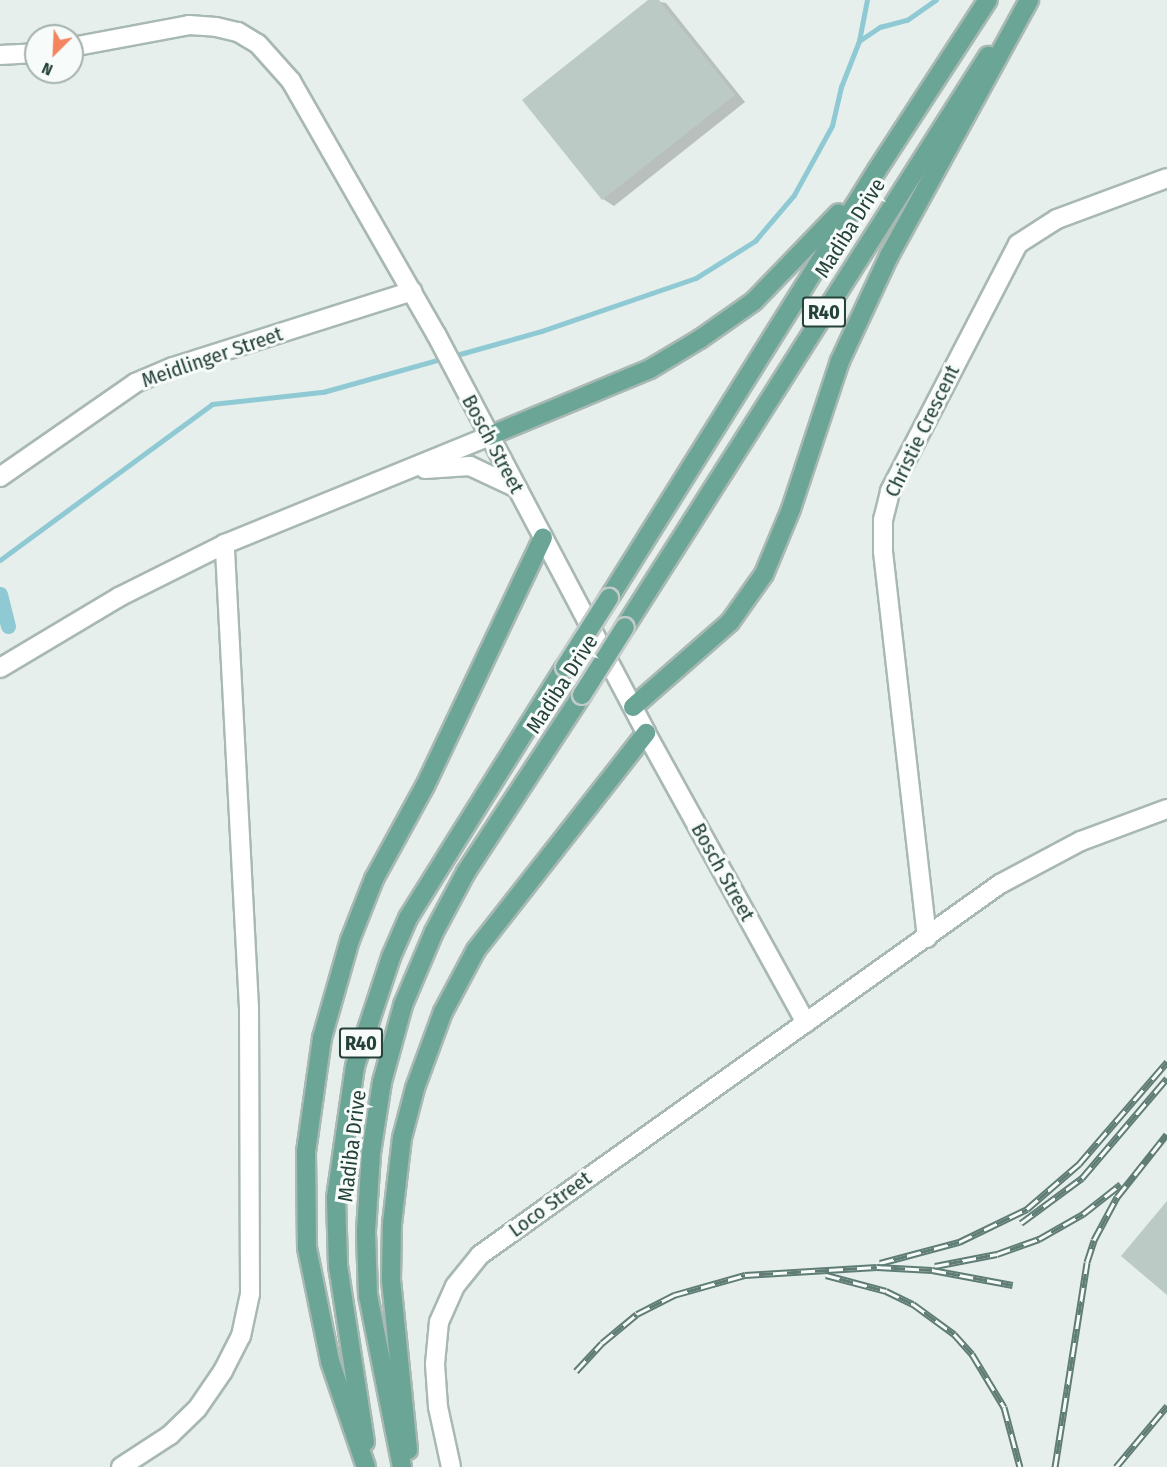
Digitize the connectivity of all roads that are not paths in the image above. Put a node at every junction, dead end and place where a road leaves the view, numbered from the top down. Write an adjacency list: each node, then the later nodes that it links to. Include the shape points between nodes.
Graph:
1 (988, 0): 6 (main road, Madiba Drive / R40)
2 (1028, 0): 16 (main road, via 889,256 840,361 791,509 764,574 730,622); 23 (main road, Madiba Drive / R40, bridge, via 967,85 466,872 403,1005 382,1082 371,1154 366,1232 368,1296)
3 (84, 45): 8 (street, Bosch Street, via 189,25 238,32 258,44 291,81)
4 (24, 54): 5 (street)
5 (0, 55)
6 (877, 170): 9 (main road, via 815,241 761,294 709,332 650,369); 22 (main road, Madiba Drive / R40, bridge, via 408,918 391,957 355,1066 336,1197 346,1336)
7 (1167, 178): 19 (street, Christie Crescent, via 1057,219 1018,244 890,491 883,520 883,551)
8 (412, 291): 9 (street, Bosch Street); 11 (street, Meidlinger Street, via 135,383)
9 (489, 436): 10 (street); 12 (street, Bosch Street)
10 (396, 474): 12 (street, via 470,466); 14 (street)
11 (0, 477)
12 (516, 488): 13 (street, Bosch Street)
13 (543, 538): 16 (street, Bosch Street); 22 (main road, via 425,786 375,879 350,940 322,1038 306,1152 307,1248 330,1361)
14 (225, 544): 15 (street, via 119,597); 21 (street, via 249,1008 250,1294 241,1336 223,1371 196,1409 170,1435)
15 (0, 668)
16 (633, 707): 17 (street, Bosch Street)
17 (646, 733): 20 (street, Bosch Street); 24 (main road, via 476,950 443,1012 415,1088 402,1138 392,1224 391,1279)
18 (1167, 809): 19 (street, Loco Street, via 1040,860)
19 (927, 938): 20 (street, Loco Street)
20 (806, 1023): 25 (street, Loco Street, via 480,1255 455,1286 439,1322 435,1364 438,1407)
21 (121, 1467)
22 (368, 1467)
23 (402, 1467)
24 (408, 1467)
25 (451, 1467)

